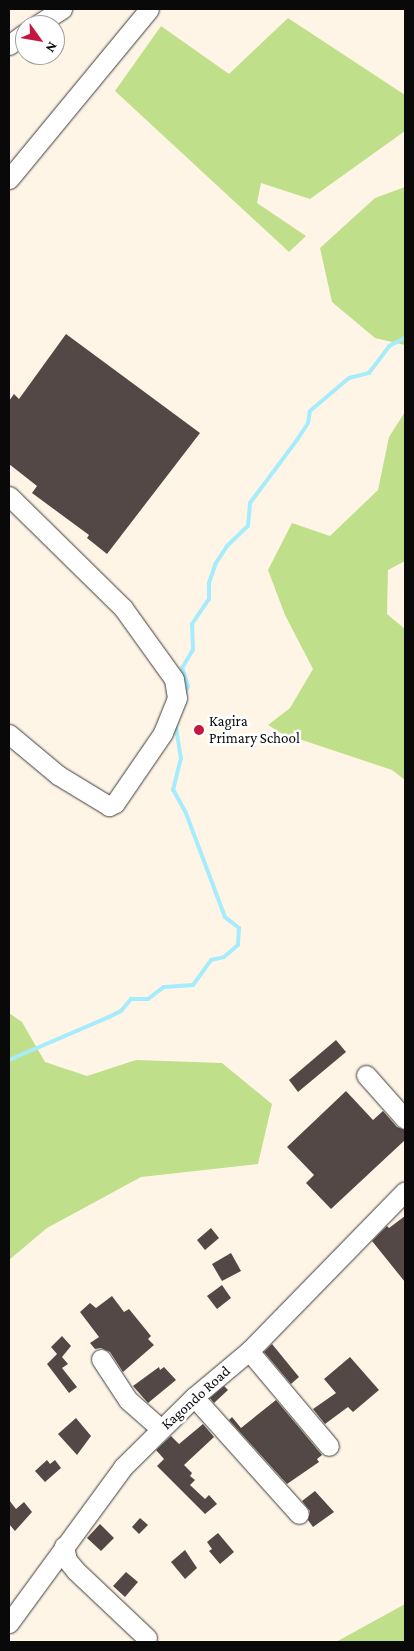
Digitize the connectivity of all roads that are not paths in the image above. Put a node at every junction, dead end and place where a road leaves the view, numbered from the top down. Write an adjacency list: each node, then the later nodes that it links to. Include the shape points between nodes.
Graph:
1 (148, 9): 2 (street)
2 (9, 179)
3 (9, 496): 4 (street, via 123,608 174,679 178,698 163,733 115,804 109,806 58,775)
4 (9, 734)
5 (366, 1075): 6 (street)
6 (405, 1119)
7 (405, 1192): 8 (street, Kagondo Road)
8 (249, 1351): 10 (street, Kagondo Road); 12 (street)
9 (101, 1359): 11 (street, via 128,1400)
10 (194, 1397): 11 (street, Kagondo Road); 13 (street)
11 (161, 1429): 14 (street, Kagondo Road, via 123,1467)
12 (329, 1446)
13 (299, 1514)
14 (64, 1546): 15 (street, Kagondo Road); 16 (street, via 67,1560 75,1570)
15 (9, 1624)
16 (147, 1638)

